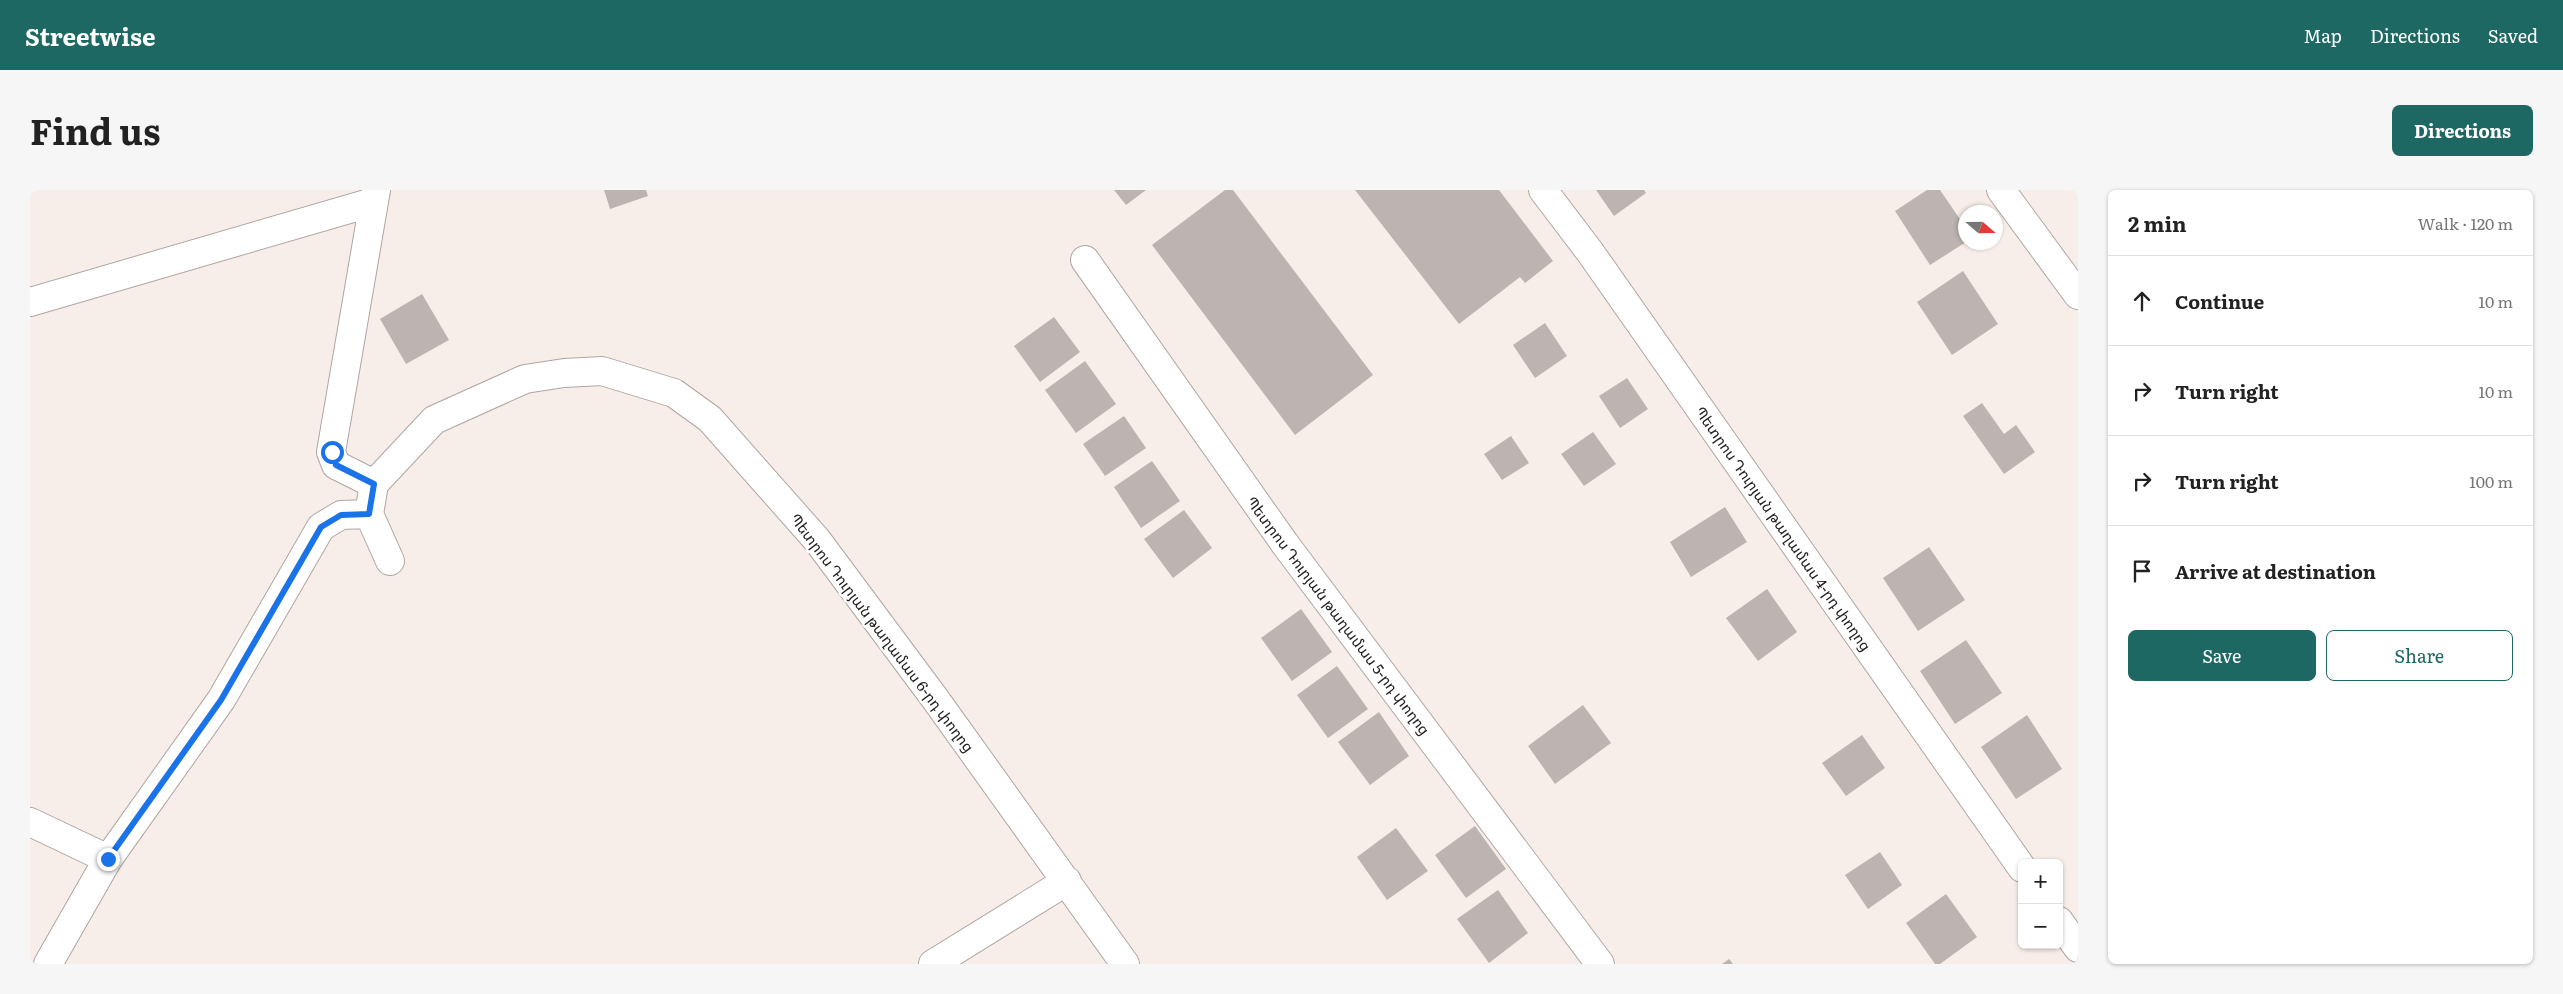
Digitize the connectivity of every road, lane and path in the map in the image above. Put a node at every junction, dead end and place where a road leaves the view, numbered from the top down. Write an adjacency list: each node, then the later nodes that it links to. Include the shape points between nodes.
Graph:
1 (1543, 190): 12 (street, Պետրոս Դուրյան թաղամաս 4-րդ փողոց, via 1590,252)
2 (2001, 190): 5 (street)
3 (374, 196): 6 (street); 7 (street, via 332,452 336,465)
4 (1085, 260): 19 (street, Պետրոս Դուրյան թաղամաս 5-րդ փողոց, via 1284,544)
5 (2078, 295)
6 (30, 302)
7 (374, 484): 8 (street); 13 (street, Պետրոս Դուրյան թաղամաս 6-րդ փողոց, via 434,420 525,379 602,371 674,393 710,419 817,540)
8 (369, 514): 9 (street); 11 (street, via 341,515 321,527 221,700)
9 (390, 561)
10 (30, 822): 11 (street)
11 (108, 859): 16 (street)
12 (2018, 862)
13 (1067, 881): 17 (street); 18 (street, Պետրոս Դուրյան թաղամաս 6-րդ փողոց)
14 (2063, 927): 15 (street)
15 (2078, 948)
16 (48, 964)
17 (933, 964)
18 (1125, 964)
19 (1600, 964)

